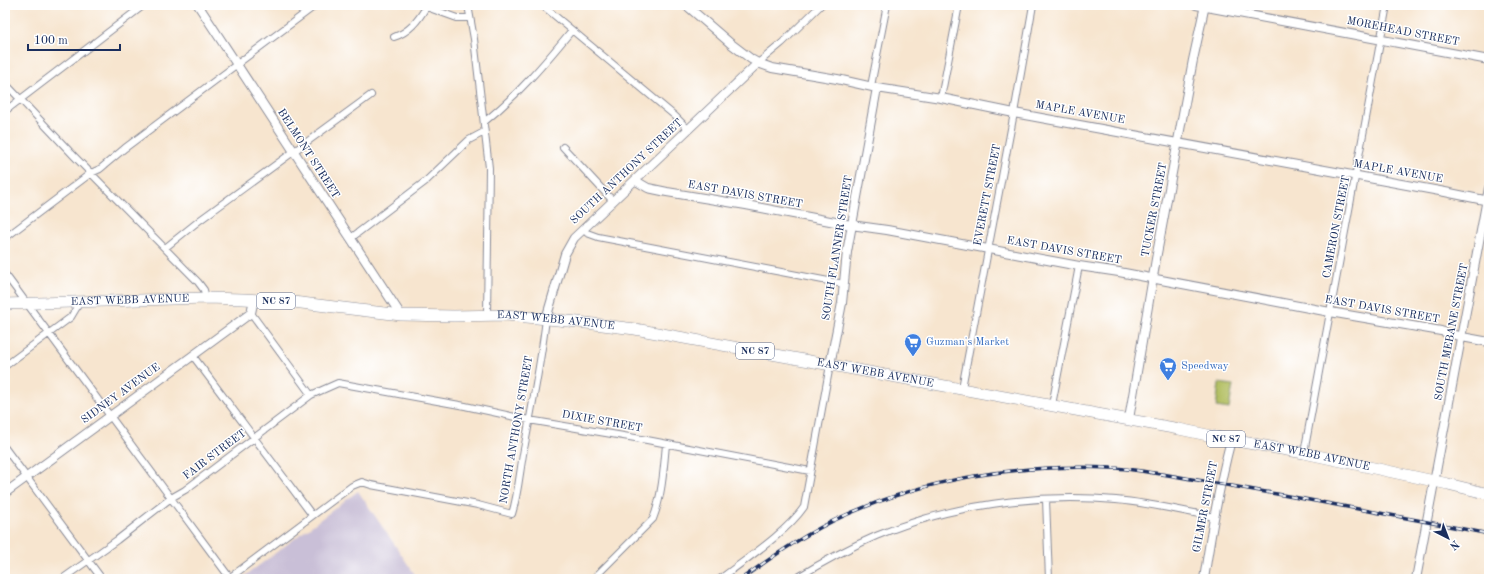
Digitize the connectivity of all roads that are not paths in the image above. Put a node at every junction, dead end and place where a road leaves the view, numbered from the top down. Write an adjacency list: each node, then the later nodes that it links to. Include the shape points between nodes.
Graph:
1 (144, 5): 26 (street)
2 (198, 5): 21 (street, BELMONT STREET)
3 (316, 5): 21 (street)
4 (468, 5): 15 (street)
5 (542, 5): 16 (street)
6 (686, 5): 20 (street, MAPLE AVENUE)
7 (820, 5): 20 (street)
8 (887, 5): 23 (street, SOUTH FLANNER STREET)
9 (959, 5): 25 (street)
10 (1033, 5): 28 (street, EVERETT STREET)
11 (1196, 5): 14 (street, MOREHEAD STREET)
12 (1387, 5): 18 (street, CAMERON STREET)
13 (424, 6): 15 (street, via 457,18); 17 (street, via 420,18 404,34)
14 (1205, 6): 18 (street, MOREHEAD STREET); 32 (street, TUCKER STREET)
15 (469, 18): 29 (street)
16 (572, 30): 29 (street, via 538,71); 30 (street)
17 (394, 37)
18 (1382, 39): 19 (street, MOREHEAD STREET); 36 (street, CAMERON STREET)
19 (1489, 60)
20 (758, 63): 23 (street, MAPLE AVENUE, via 772,68); 30 (street, SOUTH ANTHONY STREET)
21 (237, 66): 34 (street, BELMONT STREET); 35 (street)
22 (5, 83): 26 (street)
23 (874, 87): 25 (street, MAPLE AVENUE); 41 (street, SOUTH FLANNER STREET)
24 (371, 95): 34 (street)
25 (941, 98): 28 (street, MAPLE AVENUE)
26 (21, 99): 27 (street); 35 (street)
27 (5, 111)
28 (1014, 113): 32 (street, MAPLE AVENUE); 46 (street, EVERETT STREET)
29 (484, 122): 31 (street)
30 (688, 129): 37 (street, SOUTH ANTHONY STREET)
31 (484, 132): 44 (street, via 469,140 426,181); 59 (street, via 489,168)
32 (1178, 143): 36 (street, MAPLE AVENUE); 49 (street, TUCKER STREET)
33 (563, 147): 39 (street)
34 (294, 152): 44 (street, BELMONT STREET); 45 (street)
35 (92, 173): 43 (street); 45 (street)
36 (1356, 176): 40 (street, MAPLE AVENUE); 56 (street, CAMERON STREET)
37 (636, 181): 39 (street, SOUTH ANTHONY STREET); 41 (street, EAST DAVIS STREET, via 655,190)
38 (1489, 188): 40 (street, SOUTH MEBANE STREET)
39 (614, 201): 42 (street, SOUTH ANTHONY STREET)
40 (1488, 201): 62 (street, SOUTH MEBANE STREET)
41 (851, 225): 46 (street, EAST DAVIS STREET); 50 (street, SOUTH FLANNER STREET)
42 (583, 229): 50 (street, via 593,236); 60 (street, SOUTH ANTHONY STREET, via 574,238 565,254)
43 (5, 238)
44 (351, 238): 58 (street, BELMONT STREET)
45 (165, 248): 51 (street, via 201,285)
46 (988, 250): 47 (street, EAST DAVIS STREET); 67 (street, EVERETT STREET)
47 (1079, 266): 49 (street, EAST DAVIS STREET); 70 (street)
48 (5, 274): 54 (street)
49 (1153, 279): 56 (street, EAST DAVIS STREET); 72 (street, TUCKER STREET)
50 (844, 284): 65 (street, SOUTH FLANNER STREET)
51 (206, 298): 52 (highway, EAST WEBB AVENUE / NC 87); 53 (highway, EAST WEBB AVENUE / NC 87)
52 (254, 300): 57 (street); 58 (highway, EAST WEBB AVENUE / NC 87)
53 (80, 302): 54 (highway, EAST WEBB AVENUE / NC 87); 61 (street, via 71,317)
54 (26, 303): 55 (highway, EAST WEBB AVENUE / NC 87); 61 (street)
55 (5, 304)
56 (1330, 312): 62 (street, EAST DAVIS STREET); 78 (street, CAMERON STREET)
57 (251, 313): 64 (street, SIDNEY AVENUE); 69 (street)
58 (401, 315): 59 (highway, EAST WEBB AVENUE / NC 87)
59 (487, 315): 60 (highway, EAST WEBB AVENUE / NC 87)
60 (546, 319): 65 (highway, EAST WEBB AVENUE / NC 87, via 635,329); 73 (street, NORTH ANTHONY STREET)
61 (48, 334): 66 (street); 71 (street)
62 (1462, 337): 63 (street, EAST DAVIS STREET); 81 (street, SOUTH MEBANE STREET)
63 (1489, 342)
64 (193, 356): 71 (street, SIDNEY AVENUE); 74 (street)
65 (830, 364): 67 (highway, EAST WEBB AVENUE / NC 87); 79 (street)
66 (5, 366)
67 (962, 388): 70 (highway, EAST WEBB AVENUE / NC 87)
68 (391, 392): 69 (street, FAIR STREET, via 338,383); 73 (street, DIXIE STREET)
69 (311, 395): 74 (street, FAIR STREET)
70 (1052, 405): 72 (highway, EAST WEBB AVENUE / NC 87)
71 (109, 417): 80 (street, SIDNEY AVENUE); 84 (street)
72 (1128, 419): 75 (highway, EAST WEBB AVENUE / NC 87)
73 (529, 420): 76 (street, DIXIE STREET); 86 (street, NORTH ANTHONY STREET, via 512,514 362,482 352,486)
74 (254, 438): 84 (street, FAIR STREET); 86 (street)
75 (1230, 440): 78 (highway, EAST WEBB AVENUE / NC 87); 87 (street, GILMER STREET)
76 (666, 444): 79 (street, DIXIE STREET); 92 (street, via 653,519)
77 (5, 448): 80 (street)
78 (1304, 453): 81 (highway, EAST WEBB AVENUE / NC 87)
79 (810, 471): 93 (street, via 802,511)
80 (27, 477): 82 (street, SIDNEY AVENUE); 88 (street)
81 (1435, 481): 83 (highway, EAST WEBB AVENUE / NC 87); 97 (street, SOUTH MEBANE STREET)
82 (5, 493)
83 (1489, 494)
84 (171, 498): 88 (street, FAIR STREET); 89 (street)
85 (1046, 499): 87 (street, via 1133,502); 94 (street, via 955,510 914,523 854,546); 95 (street)
86 (312, 515): 89 (street, NORTH ANTHONY STREET)
87 (1215, 517): 96 (street, GILMER STREET)
88 (88, 560): 90 (street, FAIR STREET); 91 (street)
89 (229, 578)
90 (62, 579)
91 (102, 579)
92 (593, 579)
93 (720, 579)
94 (796, 579)
95 (1049, 579)
96 (1205, 579)
97 (1416, 579)

